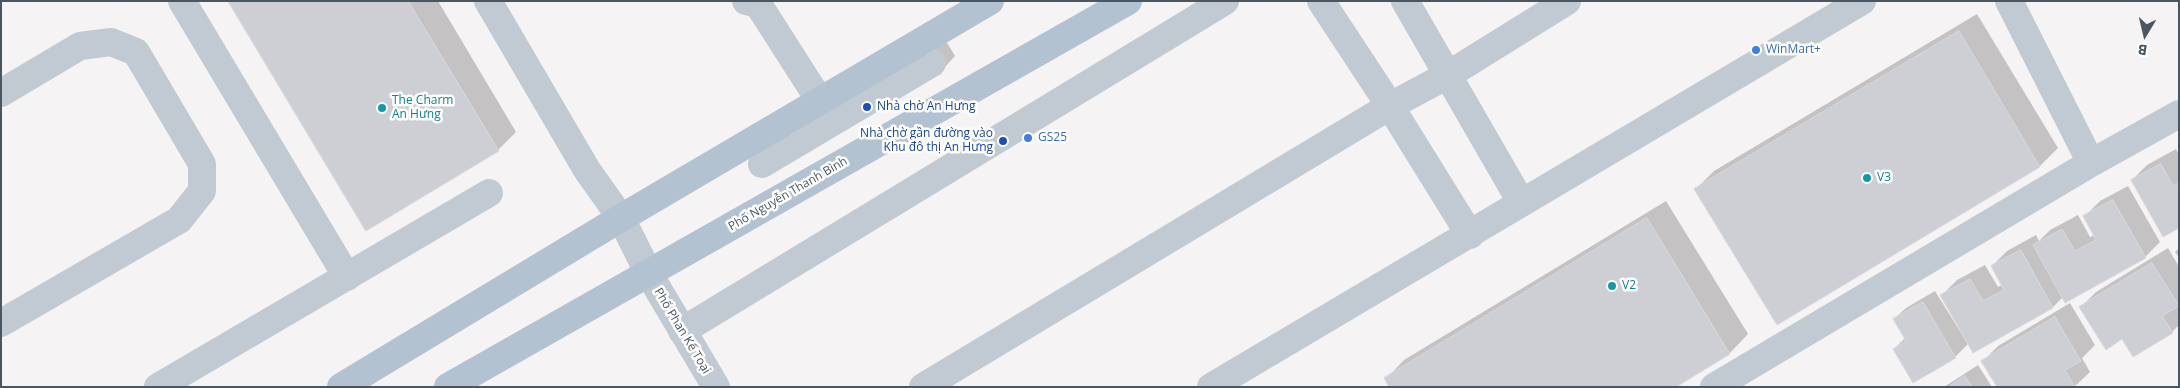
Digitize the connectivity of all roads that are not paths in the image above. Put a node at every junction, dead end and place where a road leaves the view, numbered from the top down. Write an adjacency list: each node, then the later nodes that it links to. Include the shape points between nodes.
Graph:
1 (182, 1): 25 (street)
2 (488, 1): 22 (street, Phố Phan Kế Toại, via 587,170)
3 (990, 1): 15 (main road)
4 (1128, 1): 24 (main road, Phố Nguyễn Thanh Bình)
5 (1225, 1): 27 (street)
6 (1321, 1): 16 (street)
7 (1405, 1): 13 (street)
8 (1567, 1): 13 (street)
9 (1862, 1): 21 (street)
10 (2009, 1): 18 (street)
11 (756, 2): 15 (street)
12 (932, 63): 19 (street)
13 (1448, 75): 16 (street); 21 (street)
14 (1, 93): 26 (street, via 80,46 111,42 136,52 202,164 202,191 179,220)
15 (820, 101): 22 (main road)
16 (1390, 106): 23 (street); 28 (street)
17 (2179, 114): 18 (street)
18 (2091, 163): 35 (street)
19 (762, 164)
20 (490, 193): 25 (street)
21 (1521, 202): 23 (street)
22 (621, 218): 24 (street, Phố Phan Kế Toại); 30 (main road)
23 (1470, 234): 34 (street)
24 (649, 274): 27 (street, Phố Phan Kế Toại); 31 (main road, Phố Nguyễn Thanh Bình)
25 (347, 277): 29 (street)
26 (1, 323)
27 (682, 331): 32 (street, Phố Phan Kế Toại)
28 (954, 379): 33 (street)
29 (158, 387)
30 (341, 387)
31 (448, 387)
32 (716, 387)
33 (923, 387)
34 (1211, 387)
35 (1714, 387)

